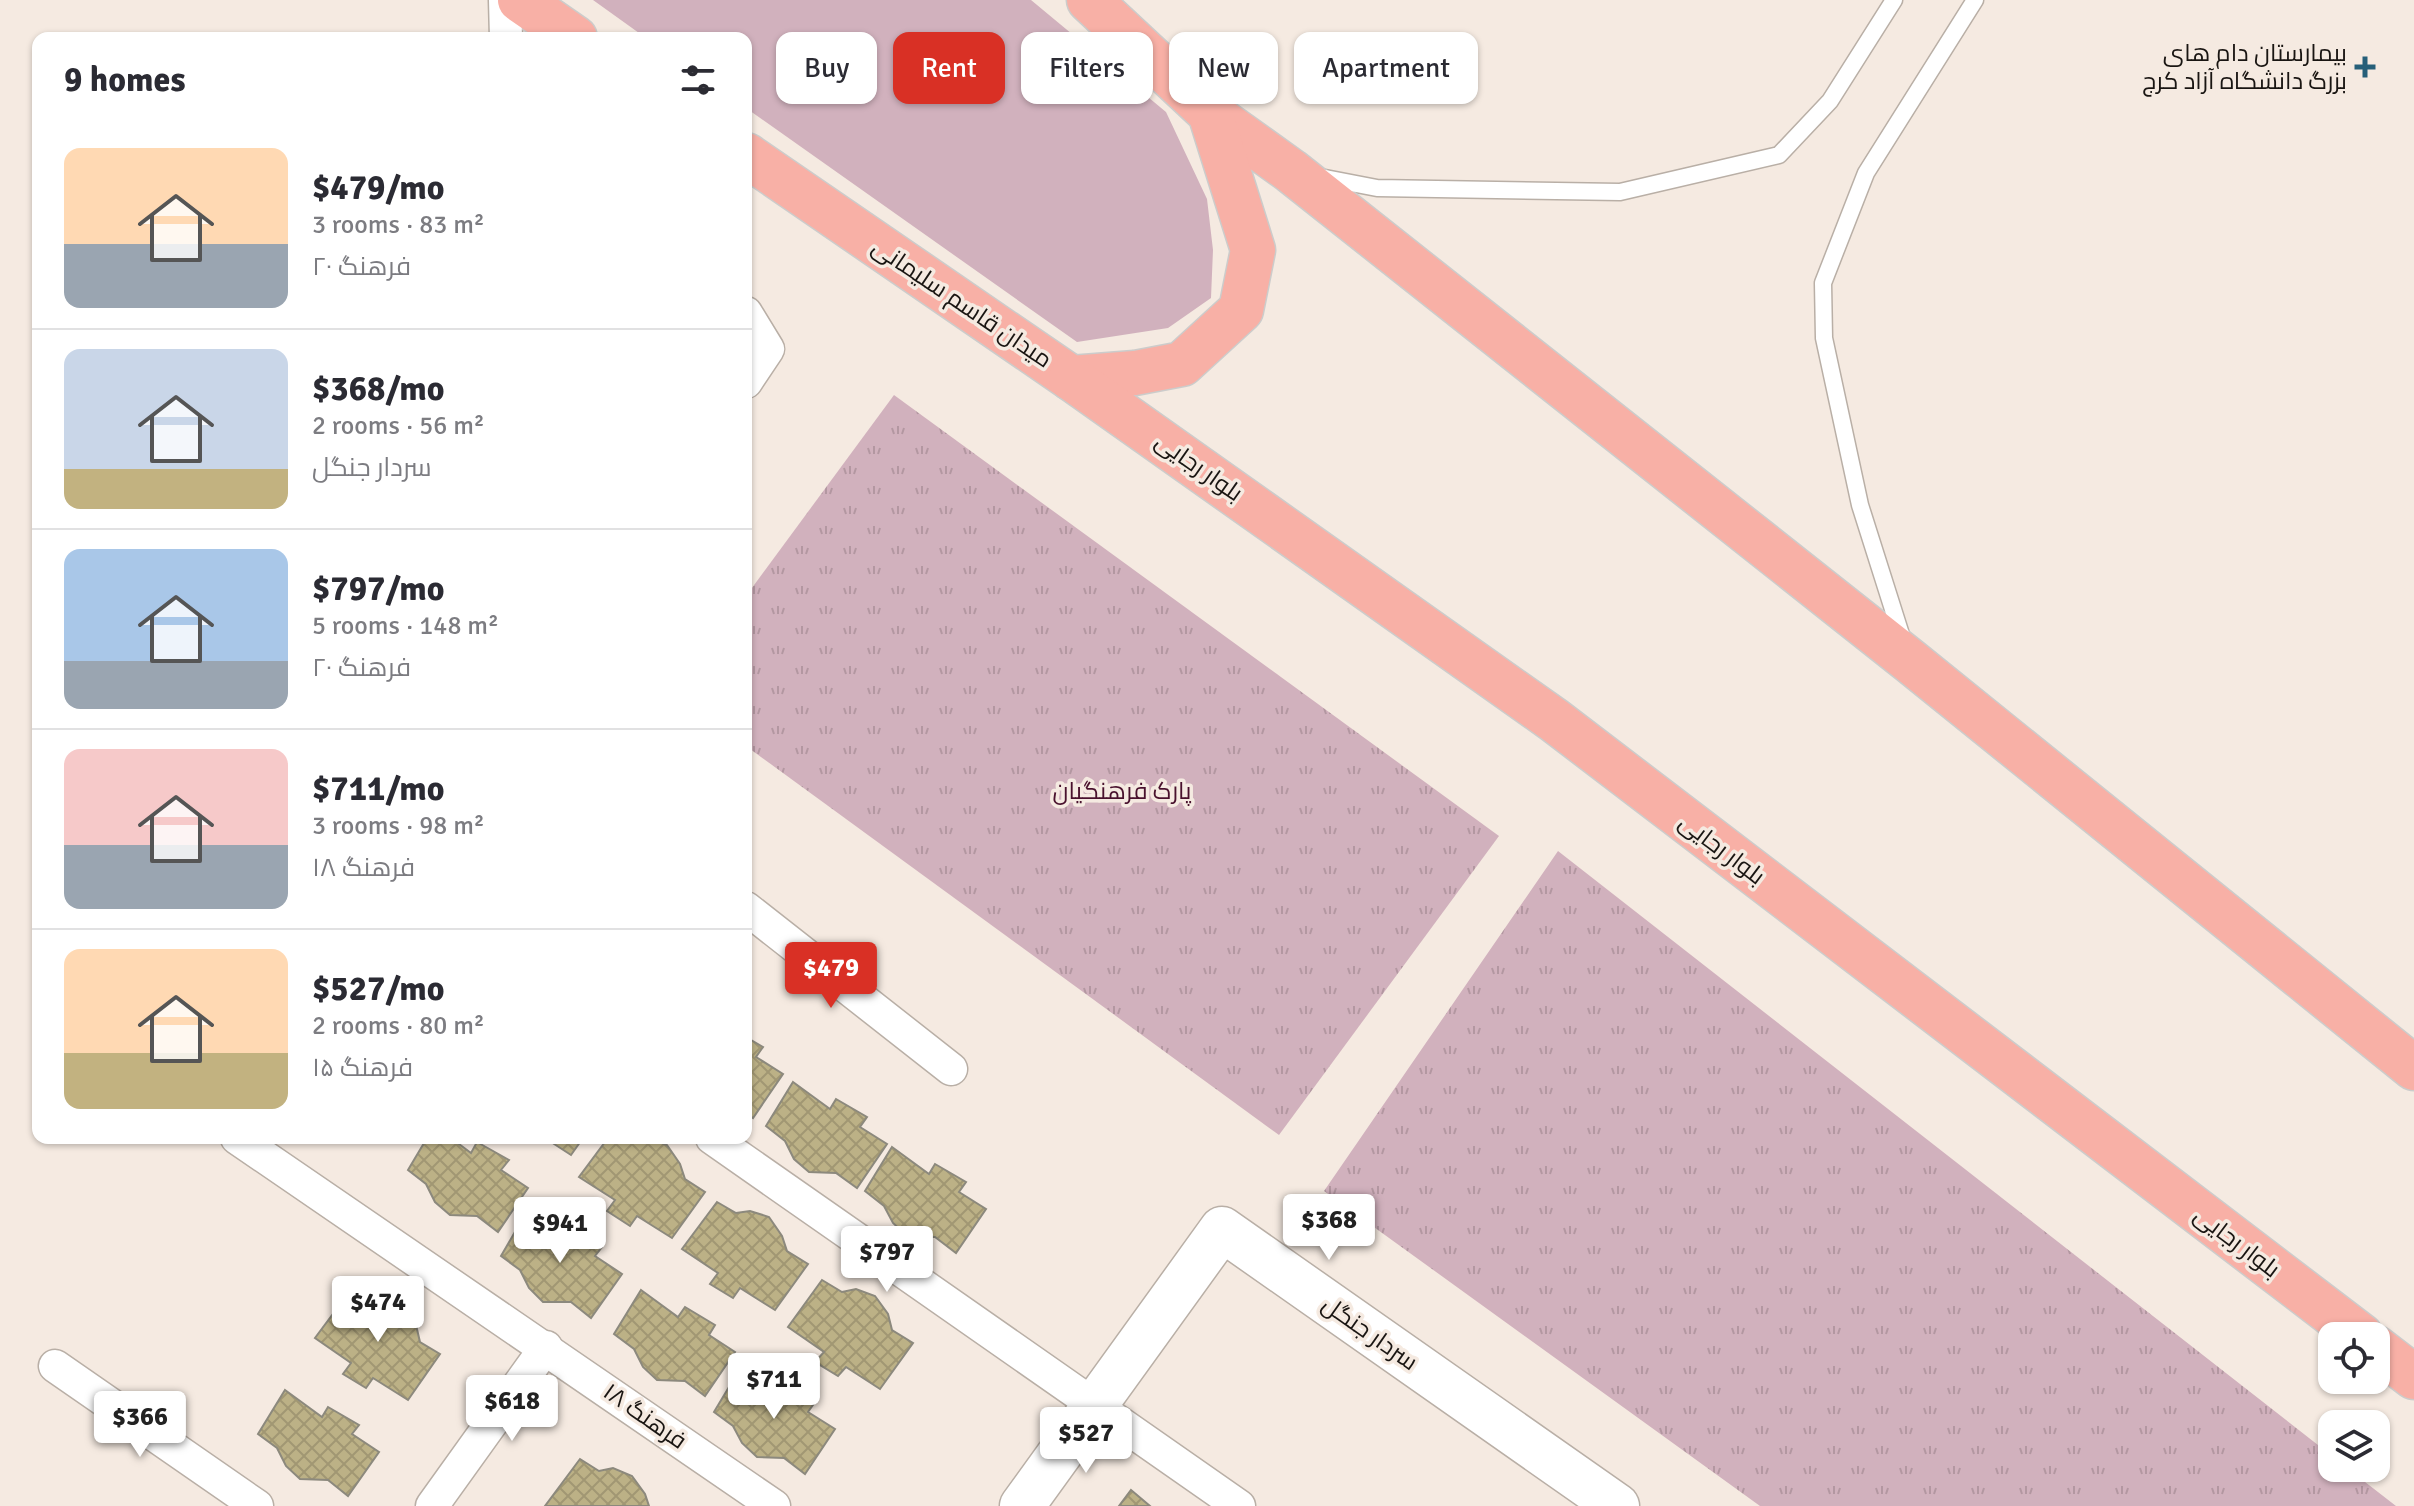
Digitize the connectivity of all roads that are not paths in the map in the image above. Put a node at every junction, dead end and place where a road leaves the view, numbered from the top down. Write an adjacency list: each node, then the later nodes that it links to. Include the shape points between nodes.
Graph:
1 (505, 0): 6 (street)
2 (520, 0): 7 (highway)
3 (1089, 0): 8 (highway, میدان قاسم سلیمانی)
4 (1894, 0): 10 (lane, via 1830,101 1779,155 1620,192 1377,188)
5 (1975, 0): 14 (lane, via 1866,173 1823,283 1824,338 1860,505)
6 (506, 32)
7 (566, 32)
8 (1210, 113): 10 (highway); 13 (highway, میدان قاسم سلیمانی, via 1253,250 1241,310 1182,364)
9 (752, 159): 13 (highway, میدان قاسم سلیمانی)
10 (1291, 171): 14 (highway)
11 (752, 323): 12 (street, via 768,349)
12 (752, 373)
13 (1071, 378): 20 (highway, بلوار رجایی, via 1554,720)
14 (1910, 661): 16 (highway)
15 (752, 913): 17 (street)
16 (2414, 1068)
17 (951, 1069)
18 (246, 1144): 21 (street, فرهنگ ۱۸)
19 (721, 1144): 25 (street)
20 (2343, 1322)
21 (546, 1347): 27 (street); 28 (street, فرهنگ ۱۸)
22 (2390, 1359): 24 (highway)
23 (55, 1366): 26 (street)
24 (2414, 1377)
25 (1094, 1405): 29 (street); 30 (street); 31 (street, سردار جنگل, via 1222,1229)
26 (257, 1506)
27 (432, 1506)
28 (774, 1506)
29 (1022, 1506)
30 (1239, 1506)
31 (1617, 1506)

